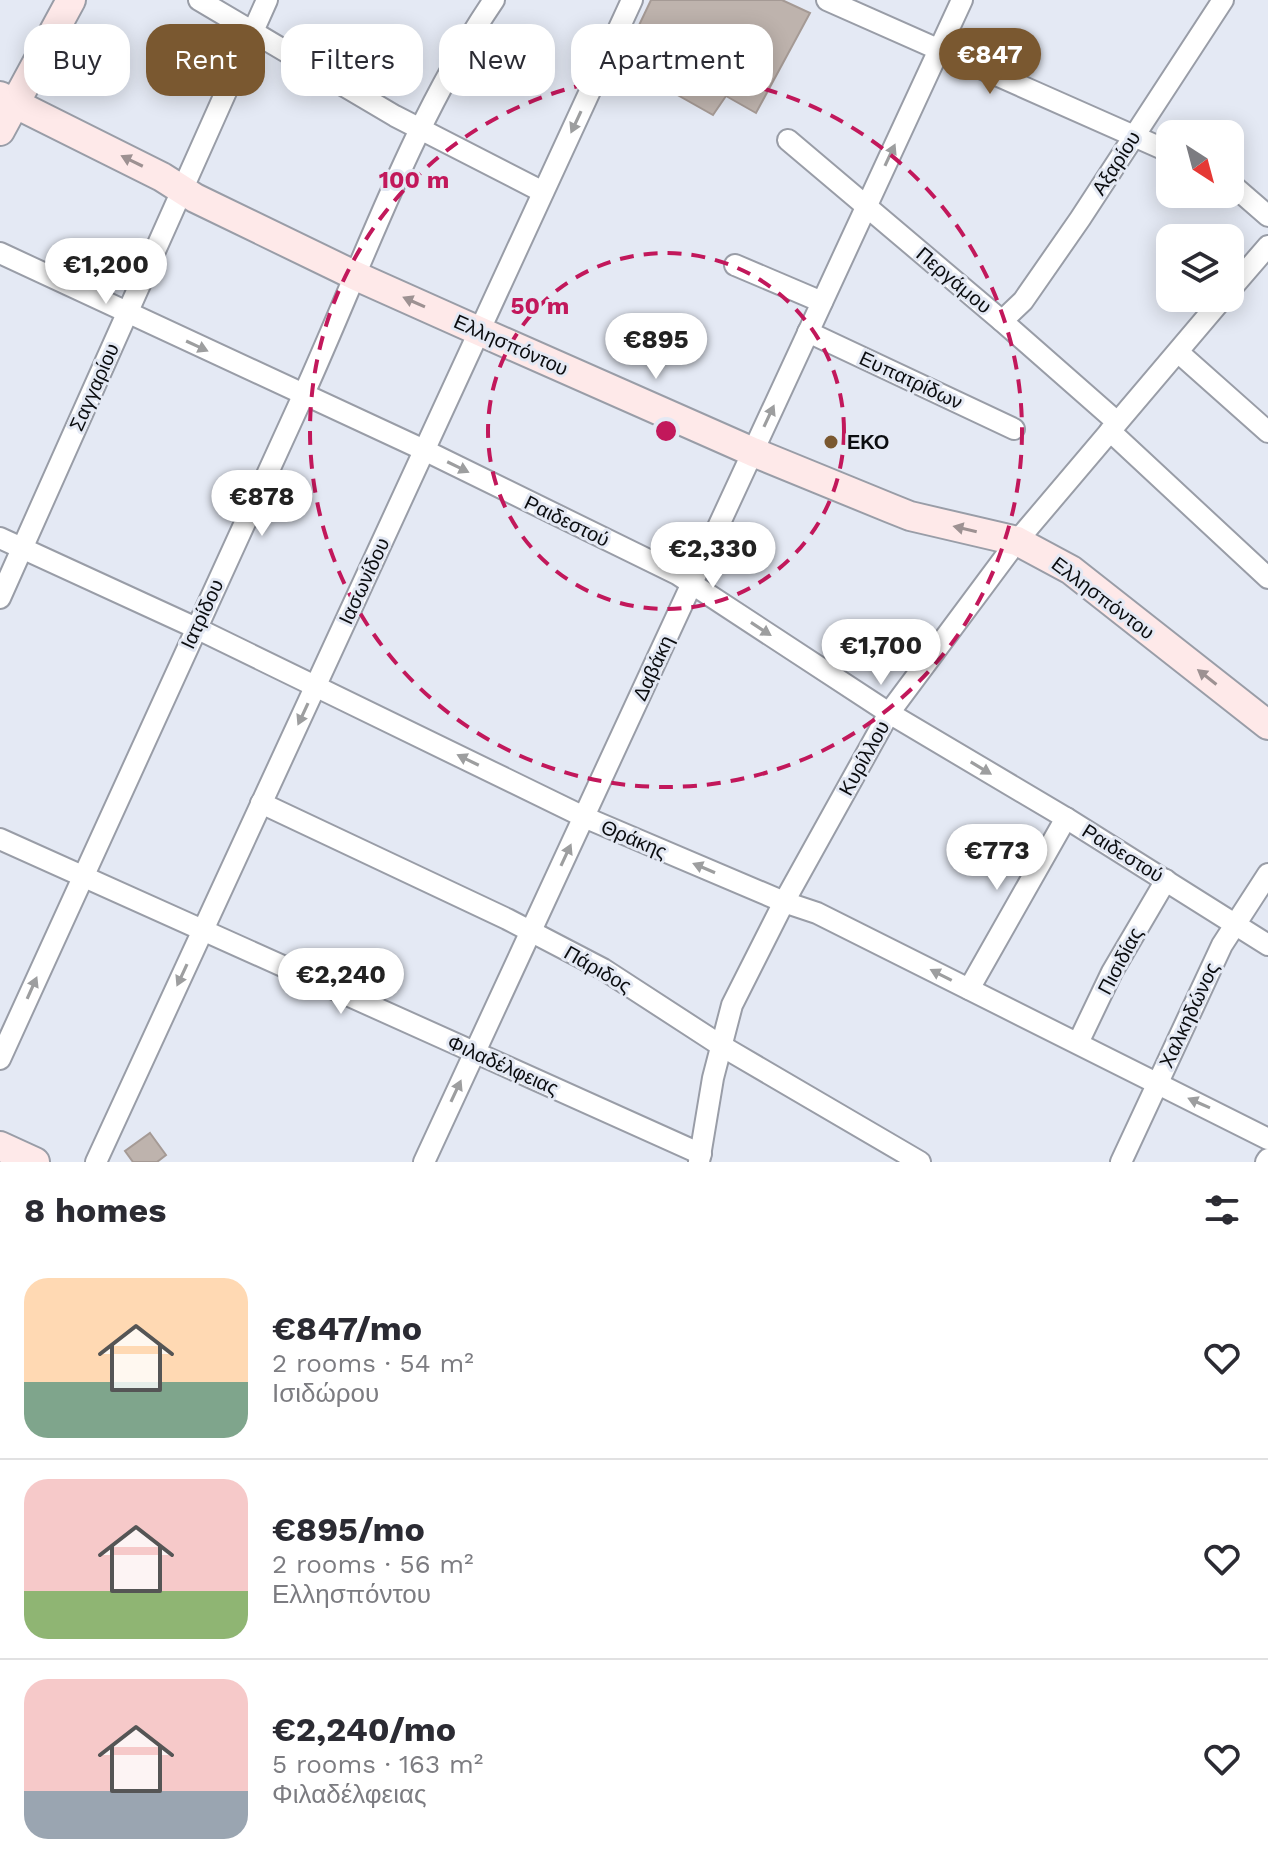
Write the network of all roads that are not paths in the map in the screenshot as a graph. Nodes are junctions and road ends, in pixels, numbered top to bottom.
1 (71, 0) edge
2 (199, 0) edge
3 (267, 0) edge
4 (494, 0) edge
5 (632, 0) edge
6 (827, 0) edge
7 (962, 0) edge
8 (1223, 0) edge
9 (241, 24) edge
10 (256, 24) edge
11 (265, 38) edge
12 (939, 49) junction
13 (224, 96) edge
14 (7, 100) edge
15 (421, 130) junction
16 (0, 131) edge
17 (1134, 136) junction
18 (788, 140) dead end
19 (1156, 146) edge
20 (182, 191) junction
21 (543, 192) junction
22 (1244, 195) edge
23 (867, 206) junction
24 (1268, 216) edge
25 (1268, 246) edge
26 (0, 253) edge
27 (735, 265) dead end
28 (1244, 274) edge
29 (356, 276) junction
30 (822, 302) junction
31 (1211, 312) edge
32 (127, 313) junction
33 (1002, 321) junction
34 (479, 331) junction
35 (808, 332) junction
36 (1178, 352) junction
37 (303, 395) junction
38 (1114, 426) junction
39 (1014, 429) dead end
40 (1268, 432) edge
41 (424, 450) junction
42 (753, 452) junction
43 (0, 538) edge
44 (1017, 541) junction
45 (22, 548) junction
46 (1268, 578) edge
47 (692, 584) junction
48 (0, 598) edge
49 (196, 628) junction
50 (316, 686) junction
51 (889, 713) junction
52 (1268, 725) edge
53 (261, 803) junction
54 (584, 817) junction
55 (1066, 818) junction
56 (0, 839) edge
57 (1268, 874) edge
58 (83, 876) junction
59 (1166, 880) junction
60 (784, 902) junction
61 (1235, 924) junction
62 (203, 930) junction
63 (531, 931) junction
64 (1268, 945) edge
65 (969, 989) junction
66 (1078, 1043) junction
67 (720, 1045) junction
68 (474, 1052) junction
69 (0, 1059) edge
70 (1156, 1084) junction
71 (1268, 1139) edge
72 (0, 1146) edge
73 (700, 1158) edge
74 (35, 1162) edge
75 (96, 1162) edge
76 (424, 1162) edge
77 (920, 1162) edge
78 (1121, 1162) edge

1 - 14 street
2 - 9 street
3 - 10 street, Σαγγαρίου
4 - 15 street, Ιατρίδου
5 -> 21 street, Ιασωνίδου
6 - 12 street
7 - 12 street, Δαβάκη
8 - 17 street, Αξαρίου
11 - 15 street
12 - 17 street
23 -> 12 street, Δαβάκη
13 - 20 street, Σαγγαρίου
14 - 16 street
20 -> 14 street, Ελλησπόντου
15 - 21 street
15 - 29 street, Ιατρίδου
17 - 19 street
17 - 33 street, Αξαρίου
18 - 23 street, Περγάμου
20 - 29 street, Ελλησπόντου
20 - 32 street, Σαγγαρίου
21 - 34 street, Ιασωνίδου
22 - 24 street
23 - 30 street, Δαβάκη
23 - 33 street, Περγάμου
25 - 28 street
26 - 32 street, Ραιδεστού
27 - 30 street
34 -> 29 street, Ελλησπόντου
29 - 37 street, Ιατρίδου
30 - 35 street, Δαβάκη
31 - 36 street, Κυρίλλου
32 -> 37 street, Ραιδεστού
32 - 45 street, Σαγγαρίου
33 - 38 street, Περγάμου
34 - 41 street, Ιασωνίδου
34 - 42 street, Ελλησπόντου
35 - 39 street, Ευπατρίδων
42 -> 35 street, Δαβάκη
36 - 38 street, Κυρίλλου
36 - 40 street
37 - 41 street, Ραιδεστού
37 - 49 street, Ιατρίδου
38 - 44 street, Κυρίλλου
38 - 46 street, Περγάμου
41 -> 47 street, Ραιδεστού
41 - 50 street, Ιασωνίδου
44 -> 42 street, Ελλησπόντου
42 - 47 street, Δαβάκη
43 - 45 street, Θράκης
44 - 51 street, Κυρίλλου
52 -> 44 street, Ελλησπόντου
45 - 48 street, Σαγγαρίου
45 - 49 street, Θράκης
47 -> 51 street, Ραιδεστού
47 - 54 street, Δαβάκη
49 - 50 street, Θράκης
49 - 58 street, Ιατρίδου
50 -> 53 street, Ιασωνίδου
54 -> 50 street, Θράκης
51 -> 55 street, Ραιδεστού
51 - 60 street, Κυρίλλου
53 - 62 street, Ιασωνίδου
53 - 63 street, Πάριδος
60 -> 54 street, Θράκης
63 -> 54 street, Δαβάκη
55 - 59 street, Ραιδεστού
55 - 65 street
56 - 58 street, Φιλαδέλφειας
57 - 61 street, Χαλκηδώνος
58 - 62 street, Φιλαδέλφειας
69 -> 58 street, Ιατρίδου
59 - 61 street, Ραιδεστού
59 - 66 street, Πισιδίας
65 -> 60 street, Θράκης
60 - 67 street, Κυρίλλου
61 - 64 street, Ραιδεστού
61 - 70 street, Χαλκηδώνος
62 - 68 street, Φιλαδέλφειας
62 -> 75 street, Ιασωνίδου
63 - 67 street, Πάριδος
63 - 68 street, Δαβάκη
65 - 66 street, Θράκης
66 - 70 street, Θράκης
67 - 73 street, Κυρίλλου
67 - 77 street, Πάριδος
68 - 73 street, Φιλαδέλφειας
76 -> 68 street, Δαβάκη
71 -> 70 street, Θράκης
70 - 78 street, Χαλκηδώνος
72 - 74 street

